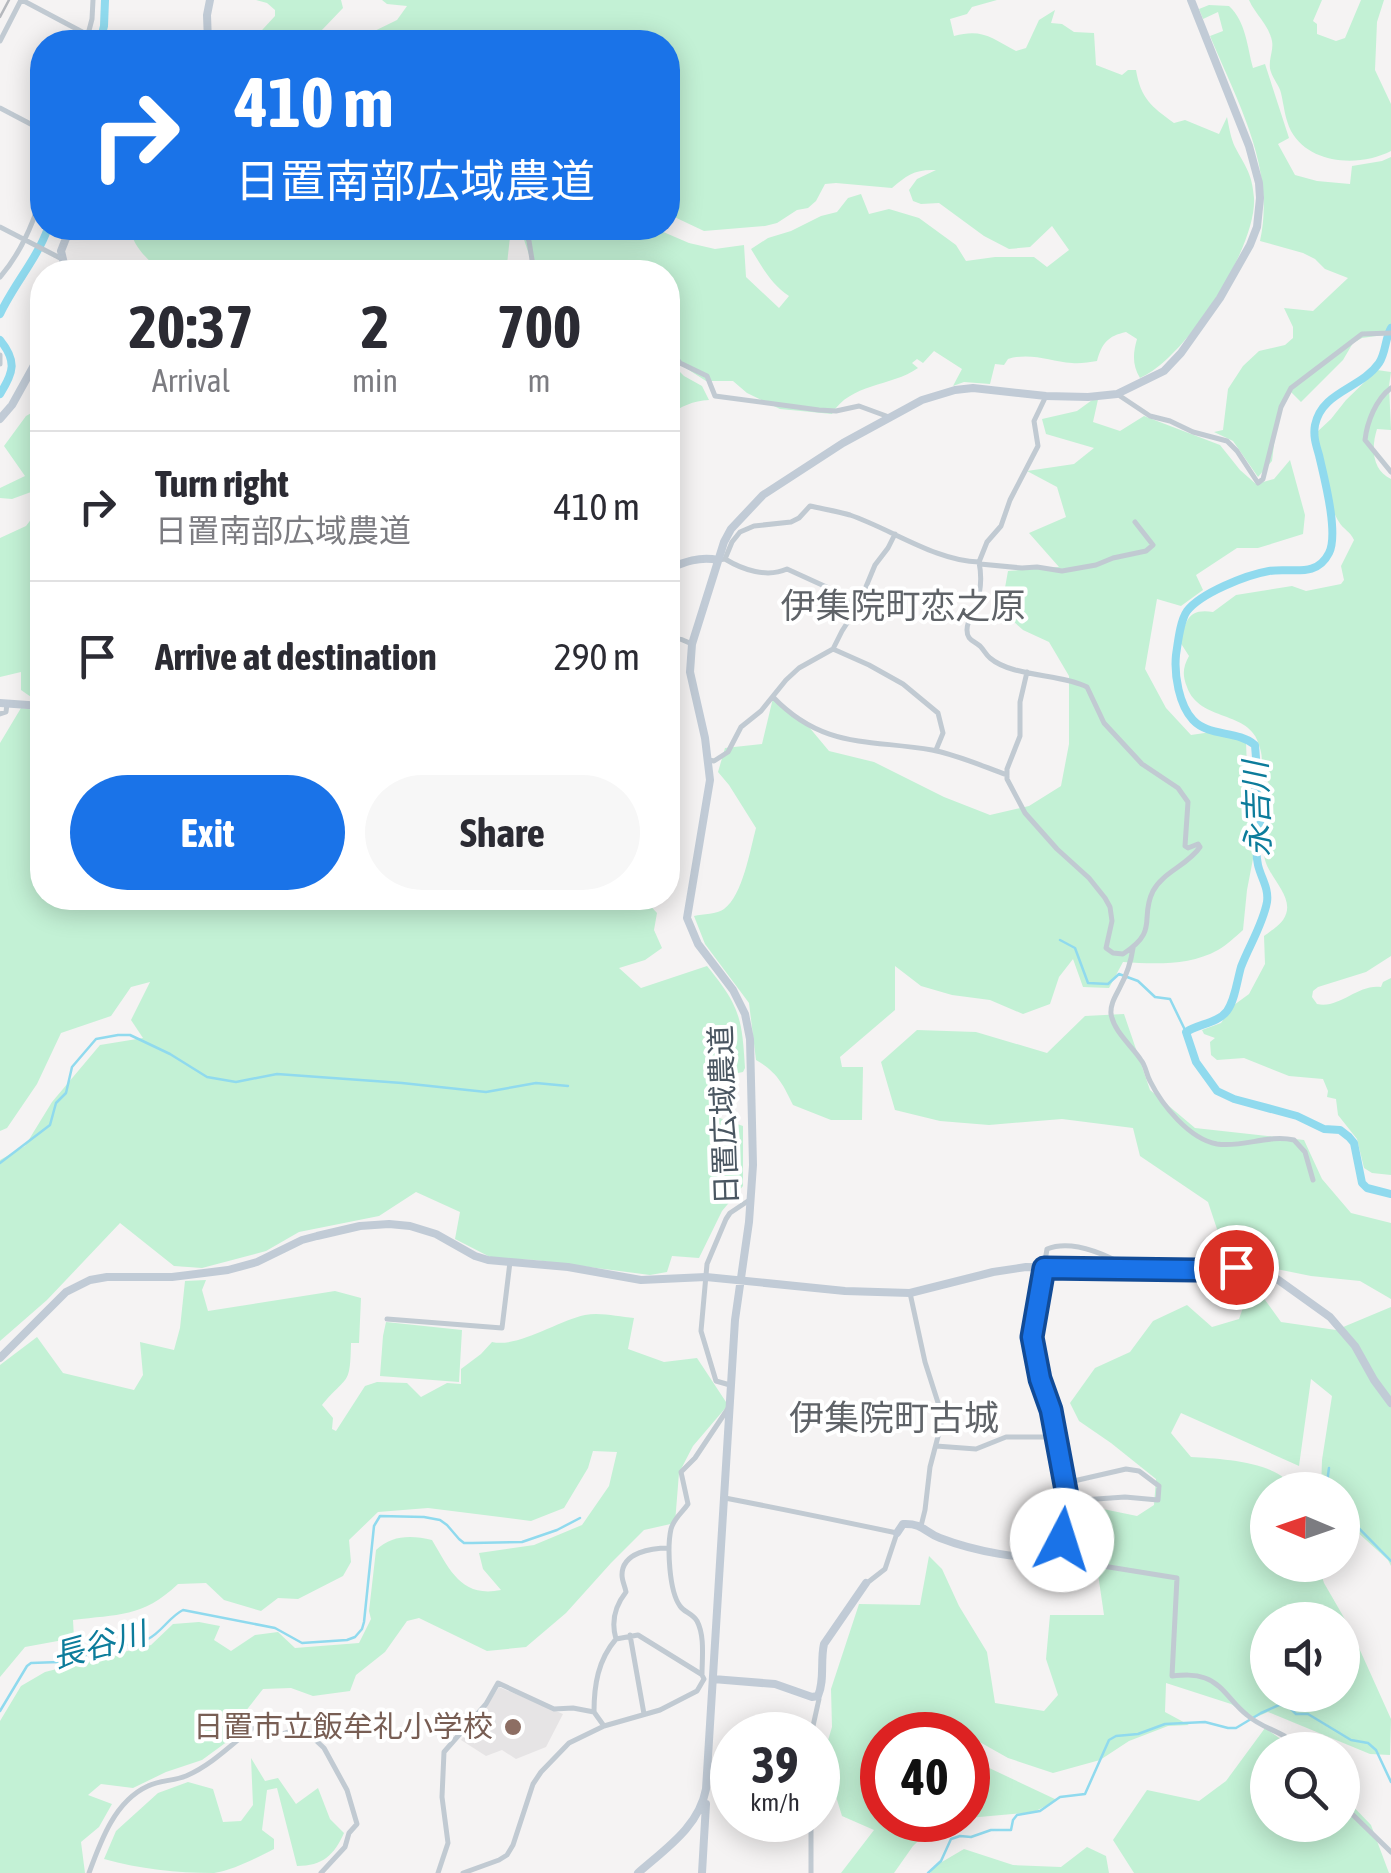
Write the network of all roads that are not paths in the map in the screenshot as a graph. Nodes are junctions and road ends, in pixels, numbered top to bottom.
1 (22, 0) edge
2 (92, 0) edge
3 (210, 0) edge
4 (1192, 0) edge
5 (72, 30) edge
6 (89, 30) edge
7 (209, 30) edge
8 (0, 41) edge
9 (0, 108) edge
10 (30, 124) edge
11 (0, 228) edge
12 (30, 233) edge
13 (65, 240) edge
14 (27, 242) junction
15 (62, 259) joint
16 (0, 276) edge
17 (1391, 332) edge
18 (0, 355) edge
19 (680, 363) edge
20 (0, 364) edge
21 (30, 372) edge
22 (1391, 388) edge
23 (1118, 394) junction
24 (1046, 396) junction
25 (889, 418) junction
26 (0, 419) edge
27 (1391, 472) edge
28 (1135, 522) dead end
29 (894, 534) junction
30 (722, 560) junction
31 (680, 563) edge
32 (980, 563) junction
33 (858, 606) junction
34 (680, 639) edge
35 (692, 644) junction
36 (833, 648) junction
37 (1026, 672) junction
38 (773, 697) junction
39 (3, 704) edge
40 (30, 705) edge
41 (0, 714) edge
42 (936, 751) junction
43 (709, 760) junction
44 (1007, 775) junction
45 (1132, 948) junction
46 (1313, 1180) dead end
47 (751, 1199) junction
48 (510, 1262) junction
49 (1044, 1268) junction
50 (1130, 1269) junction
51 (706, 1278) junction
52 (738, 1281) junction
53 (910, 1293) junction
54 (387, 1319) dead end
55 (0, 1358) edge
56 (730, 1386) junction
57 (1391, 1404) edge
58 (729, 1407) junction
59 (1056, 1436) junction
60 (936, 1446) junction
61 (1065, 1484) junction
62 (724, 1498) junction
63 (1068, 1501) junction
64 (921, 1526) junction
65 (897, 1533) junction
66 (669, 1548) junction
67 (1047, 1557) junction
68 (866, 1583) joint
69 (630, 1635) junction
70 (616, 1640) junction
71 (706, 1678) junction
72 (818, 1696) junction
73 (594, 1712) junction
74 (816, 1712) edge
75 (644, 1714) junction
76 (604, 1726) junction
77 (1278, 1732) edge
78 (703, 1814) junction
79 (1360, 1822) edge
80 (811, 1842) edge
81 (1391, 1852) edge
82 (639, 1872) edge
83 (90, 1873) edge
84 (321, 1873) edge
85 (438, 1873) edge
86 (463, 1873) edge
87 (702, 1873) edge
88 (811, 1873) edge

1 - 5 street
1 - 8 street
2 - 6 street
3 - 7 street
4 - 23 street, 日置広域農道
9 - 10 street
11 - 14 street
12 - 14 street
13 - 15 street
14 - 15 street
14 - 16 street
17 - 23 street
18 - 20 street
19 - 25 street
21 - 26 street
22 - 27 street
23 - 24 street, 日置広域農道
24 - 25 street, 日置広域農道
24 - 32 street
25 - 30 street, 日置広域農道
28 - 32 street
29 - 30 street
29 - 32 street
29 - 33 street
30 - 31 street
30 - 33 street
30 - 35 street, 日置広域農道
32 - 37 street
33 - 36 street
34 - 35 street
35 - 43 street, 日置広域農道
36 - 38 street
36 - 42 street
37 - 44 street
37 - 45 street
38 - 42 street
38 - 43 street
39 - 40 street
39 - 41 street
42 - 44 street
43 - 47 street, 日置広域農道
44 - 45 street
45 - 46 street
47 - 51 street
47 - 52 street, 日置広域農道
48 - 51 street
48 - 54 street
48 - 55 street
49 - 50 street
49 - 50 street
49 - 53 street
49 - 59 street
50 - 57 street
51 - 52 street
51 - 56 street
52 - 53 street
52 - 56 street, 日置広域農道
53 - 60 street
56 - 58 street, 日置広域農道
58 - 62 street, 日置広域農道
58 - 66 street
59 - 60 street
59 - 61 street
60 - 64 street
61 - 63 street
61 - 63 street
62 - 65 street
62 - 71 street, 日置広域農道
63 - 67 street
64 - 65 street
64 - 67 street
65 - 68 street
66 - 70 street
66 - 71 street
67 - 77 street
68 - 72 street
69 - 70 street
69 - 71 street
69 - 75 street
70 - 73 street
71 - 72 street
71 - 75 street
71 - 78 street, 日置広域農道
72 - 74 street
73 - 76 street
73 - 85 street
75 - 76 street
76 - 86 street
78 - 82 street
78 - 87 street, 日置広域農道
79 - 81 street
80 - 88 street
83 - 84 street

